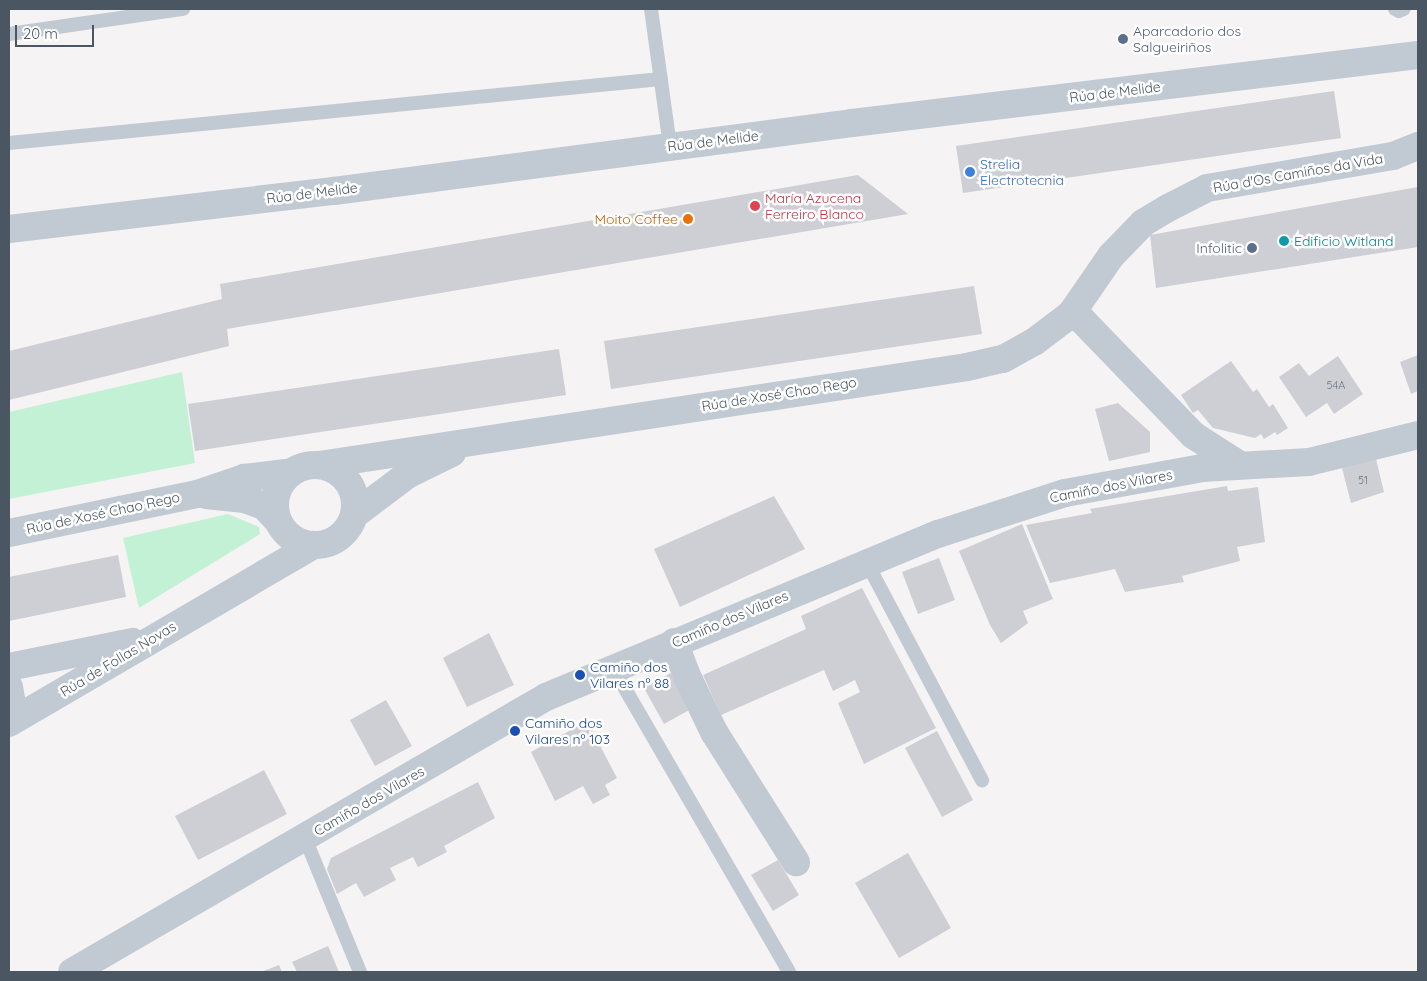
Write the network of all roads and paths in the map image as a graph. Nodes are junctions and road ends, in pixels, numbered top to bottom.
1 (183, 9) edge
2 (651, 9) edge
3 (1395, 9) edge
4 (1404, 9) edge
5 (9, 34) edge
6 (1418, 55) edge
7 (661, 79) junction
8 (9, 143) edge
9 (670, 146) junction
10 (1418, 146) edge
11 (9, 229) edge
12 (1071, 314) junction
13 (1193, 435) junction
14 (1418, 435) edge
15 (475, 442) junction
16 (319, 465) junction
17 (1240, 465) junction
18 (1202, 468) junction
19 (292, 472) junction
20 (197, 494) junction
21 (354, 515) junction
22 (280, 524) junction
23 (9, 533) edge
24 (314, 545) junction
25 (867, 562) junction
26 (227, 594) junction
27 (153, 638) junction
28 (674, 642) junction
29 (9, 667) edge
30 (613, 668) junction
31 (9, 687) edge
32 (9, 719) edge
33 (9, 723) edge
34 (982, 780) dead end
35 (305, 838) junction
36 (796, 862) dead end
37 (72, 972) edge
38 (360, 972) edge
39 (790, 972) edge

1 - 5 lane
2 - 7 lane
3 - 4 lane
6 - 9 street, Rúa de Melide
7 - 8 lane
7 - 9 lane
9 - 11 street, Rúa de Melide
10 - 12 street, Rúa d'Os Camiños da Vida
12 - 13 street
12 - 15 street, Rúa de Xosé Chao Rego
13 - 17 street
13 - 18 street
14 - 17 street, Camiño dos Vilares
15 - 16 street, Rúa de Xosé Chao Rego
15 - 21 street, Rúa de Xosé Chao Rego
16 - 19 street
16 - 21 street
17 - 18 street, Camiño dos Vilares
18 - 25 street, Camiño dos Vilares
19 - 20 street, Rúa de Xosé Chao Rego
19 - 22 street
20 - 22 street, Rúa de Xosé Chao Rego
20 - 23 street, Rúa de Xosé Chao Rego
21 - 24 street
22 - 24 street
22 - 26 street, Rúa de Follas Novas
24 - 26 street, Rúa de Follas Novas
25 - 28 street, Camiño dos Vilares
25 - 34 lane
26 - 27 street, Rúa de Follas Novas
27 - 29 street
27 - 33 street, Rúa de Follas Novas
28 - 30 street, Camiño dos Vilares
28 - 36 street
30 - 35 street, Camiño dos Vilares
30 - 39 lane
31 - 32 street
35 - 37 street, Camiño dos Vilares
35 - 38 lane

